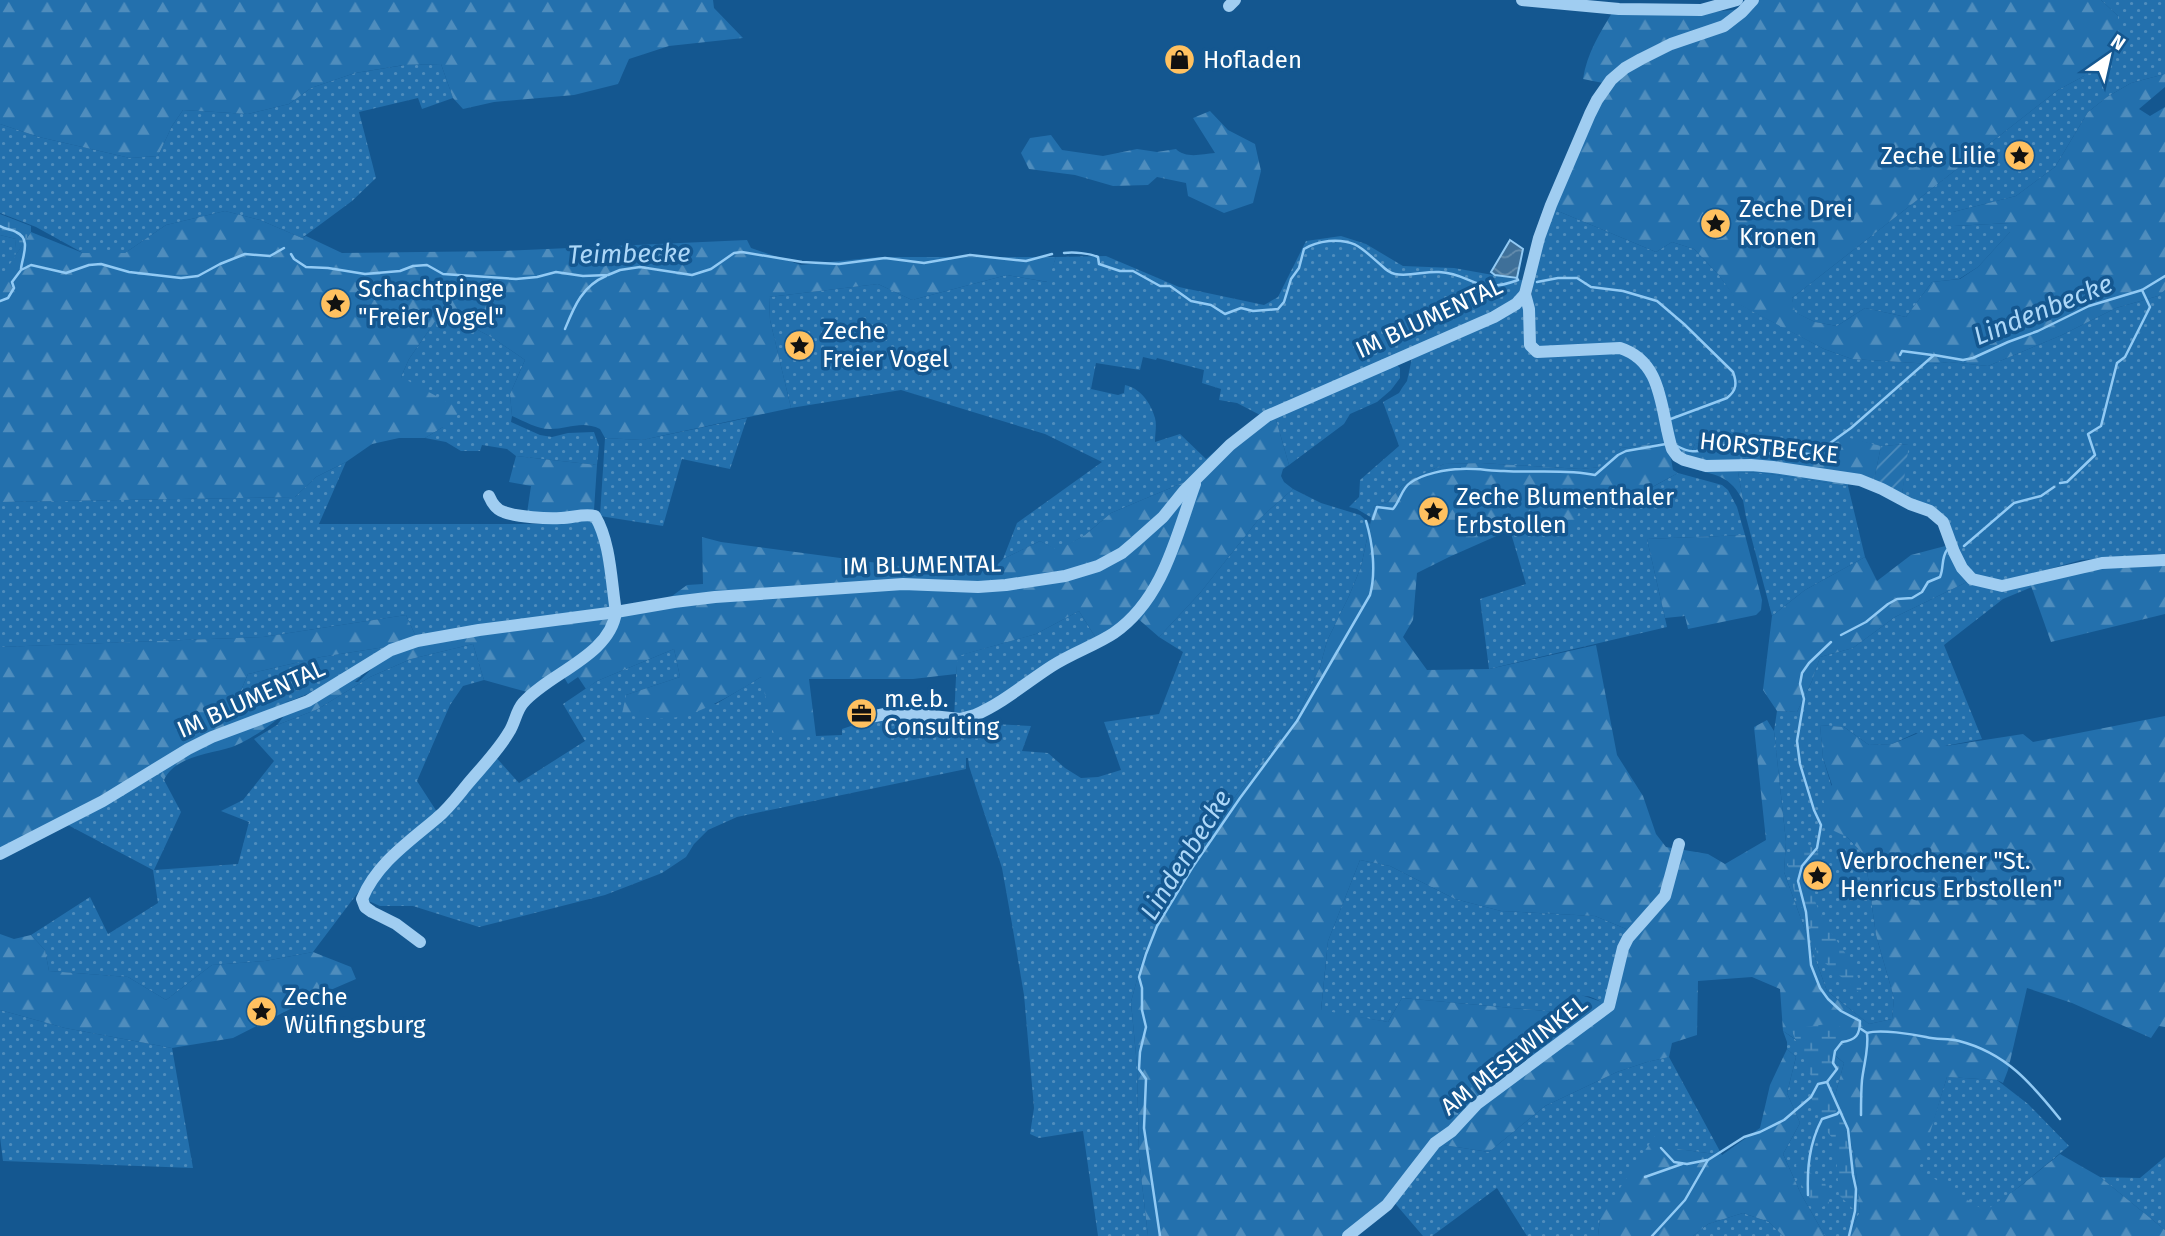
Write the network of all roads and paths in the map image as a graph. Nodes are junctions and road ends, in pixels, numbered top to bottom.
1 (1522, 0) edge
2 (1737, 0) edge
3 (1753, 0) edge
4 (1525, 294) junction
5 (1196, 481) junction
6 (489, 496) dead end
7 (2165, 560) edge
8 (616, 612) junction
9 (870, 717) dead end
10 (1679, 844) dead end
11 (0, 854) edge
12 (420, 942) dead end
13 (1348, 1236) edge

1 - 2 street
3 - 4 street, IM BLUMENTAL
4 - 5 street, IM BLUMENTAL
4 - 7 street, HORSTBECKE
5 - 8 street, IM BLUMENTAL
5 - 9 street, IM BLUMENTAL
6 - 8 street
8 - 11 street, IM BLUMENTAL
8 - 12 street
10 - 13 street, AM MESEWINKEL

